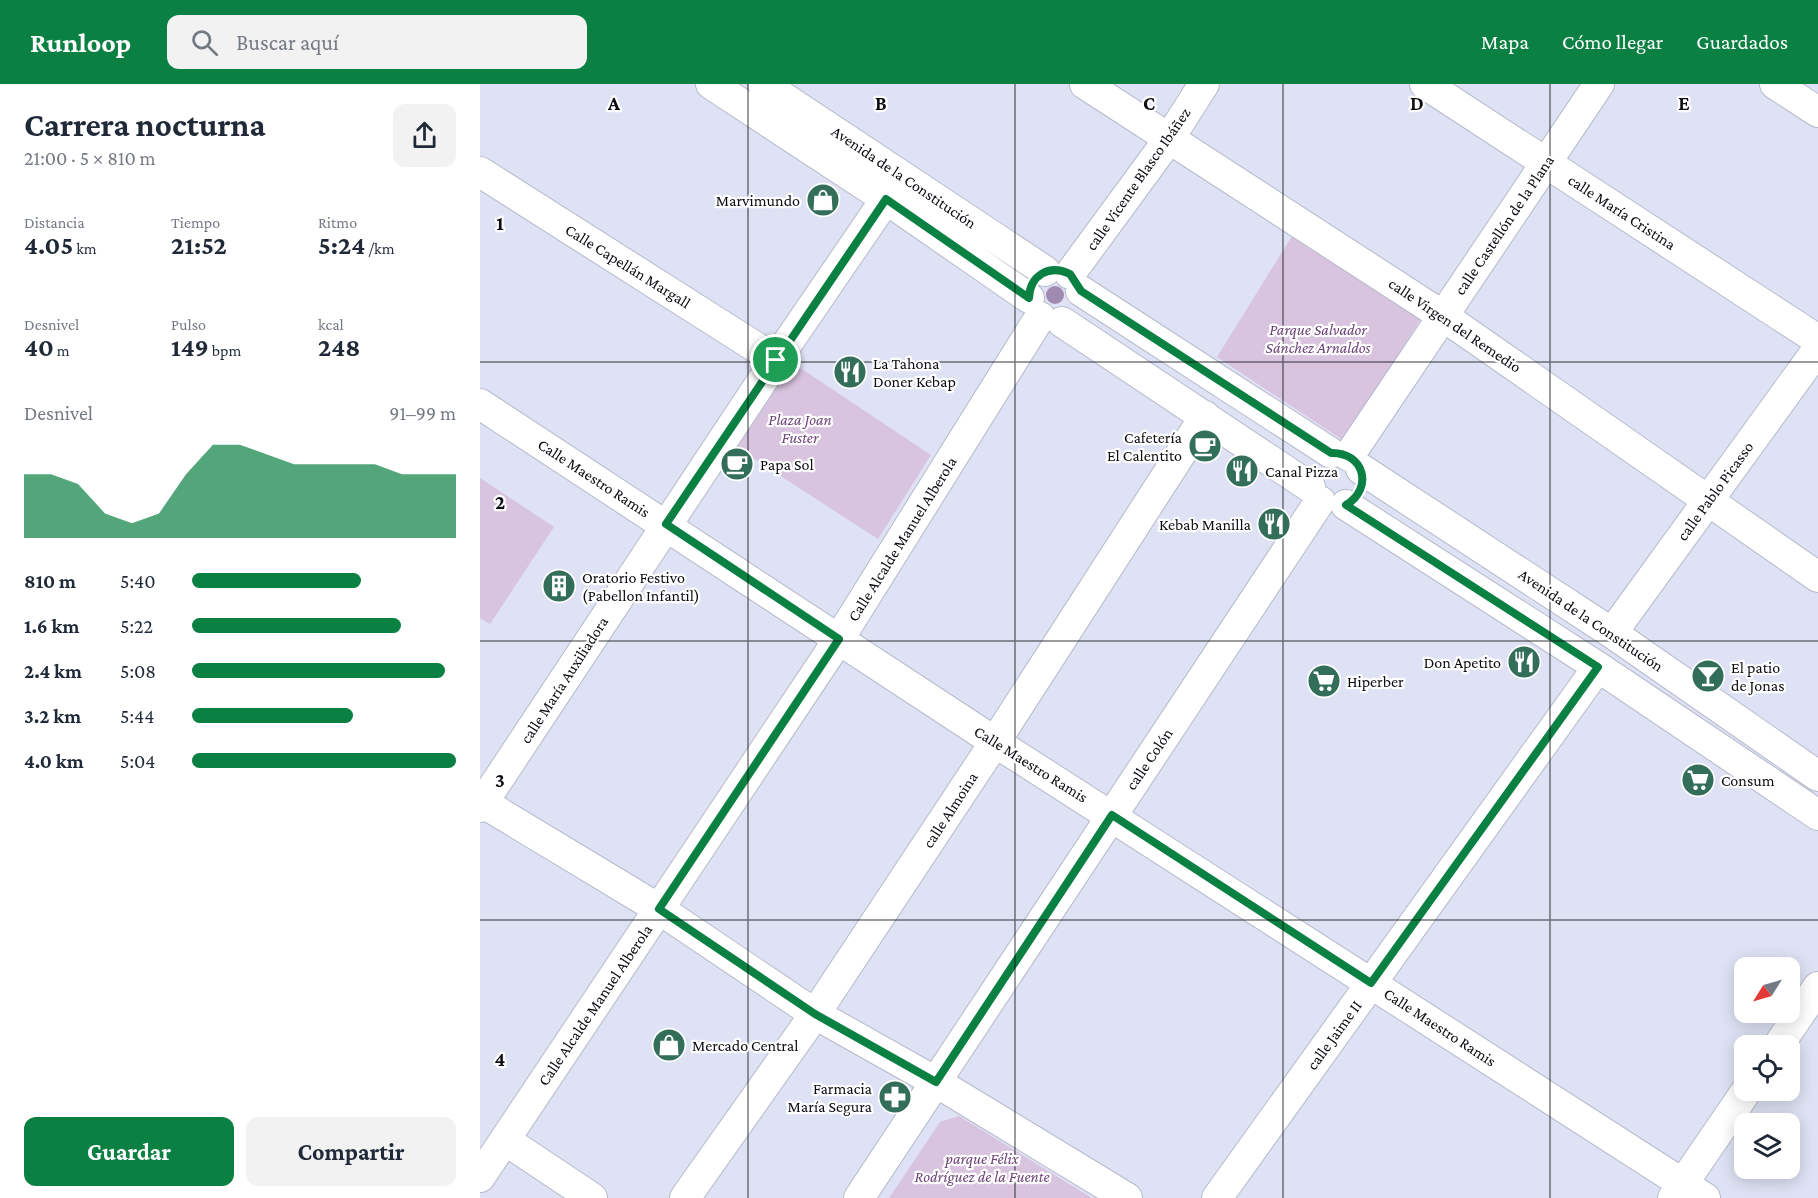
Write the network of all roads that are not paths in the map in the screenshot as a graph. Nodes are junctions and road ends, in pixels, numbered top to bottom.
1 (711, 84) edge
2 (1085, 84) edge
3 (1204, 84) edge
4 (1425, 84) edge
5 (1599, 84) edge
6 (1775, 84) edge
7 (782, 89) edge
8 (1818, 112) edge
9 (1169, 139) junction
10 (1547, 163) junction
11 (480, 172) edge
12 (886, 199) junction
13 (1065, 278) junction
14 (1043, 312) junction
15 (1443, 315) junction
16 (1818, 340) edge
17 (1818, 349) edge
18 (776, 360) junction
19 (480, 404) edge
20 (1205, 416) junction
21 (1347, 459) junction
22 (1326, 498) junction
23 (1708, 500) junction
24 (666, 524) junction
25 (1818, 577) edge
26 (1612, 633) junction
27 (839, 639) junction
28 (1598, 667) junction
29 (995, 742) junction
30 (1818, 776) edge
31 (481, 803) edge
32 (1112, 815) junction
33 (1818, 816) edge
34 (659, 909) junction
35 (1371, 983) junction
36 (1818, 987) edge
37 (815, 1014) junction
38 (1785, 1035) edge
39 (936, 1082) junction
40 (1741, 1101) edge
41 (505, 1140) junction
42 (480, 1177) edge
43 (1687, 1193) edge
44 (592, 1198) edge
45 (685, 1198) edge
46 (859, 1198) edge
47 (1126, 1198) edge
48 (1217, 1198) edge

1 - 12 street, Avenida de la Constitución
2 - 9 street, calle Virgen del Remedio
3 - 9 street, calle Vicente Blasco Ibáñez
4 - 10 street, calle María Cristina
5 - 10 street, calle Castellón de la Plana
6 - 8 street
7 - 13 street, Avenida de la Constitución
9 - 13 street, calle Vicente Blasco Ibáñez
9 - 15 street, calle Virgen del Remedio
10 - 15 street, calle Castellón de la Plana
10 - 16 street, calle María Cristina
11 - 18 street, Calle Capellán Margall
12 - 14 street, Avenida de la Constitución
12 - 18 street, calle María Auxiliadora
13 - 14 street
13 - 14 street
13 - 21 street, Avenida de la Constitución
14 - 20 street, Avenida de la Constitución
14 - 27 street, Calle Alcalde Manuel Alberola
15 - 21 street, calle Castellón de la Plana
15 - 23 street, calle Virgen del Remedio
17 - 23 street, calle Pablo Picasso
18 - 24 street, calle María Auxiliadora
19 - 24 street, Calle Maestro Ramis
20 - 22 street, Avenida de la Constitución
20 - 29 street, calle Almoina
21 - 22 street, calle Colón
21 - 22 street
21 - 26 street, Avenida de la Constitución
22 - 28 street, Avenida de la Constitución
22 - 32 street, calle Colón
23 - 25 street, calle Virgen del Remedio
23 - 26 street, calle Pablo Picasso
24 - 27 street, Calle Maestro Ramis
24 - 31 street, calle María Auxiliadora
26 - 30 street, Avenida de la Constitución
27 - 29 street, Calle Maestro Ramis
27 - 34 street, Calle Alcalde Manuel Alberola
28 - 33 street, Avenida de la Constitución
28 - 35 street, calle Jaime II
29 - 32 street, Calle Maestro Ramis
29 - 37 street, calle Almoina
31 - 34 street
32 - 35 street, Calle Maestro Ramis
32 - 39 street, calle Colón
34 - 37 street
34 - 41 street, Calle Alcalde Manuel Alberola
35 - 43 street, Calle Maestro Ramis
35 - 48 street, calle Jaime II
36 - 38 street
37 - 39 street
37 - 45 street, calle Almoina
39 - 46 street, calle Colón
39 - 47 street
40 - 43 street
41 - 42 street, Calle Alcalde Manuel Alberola
41 - 44 street

